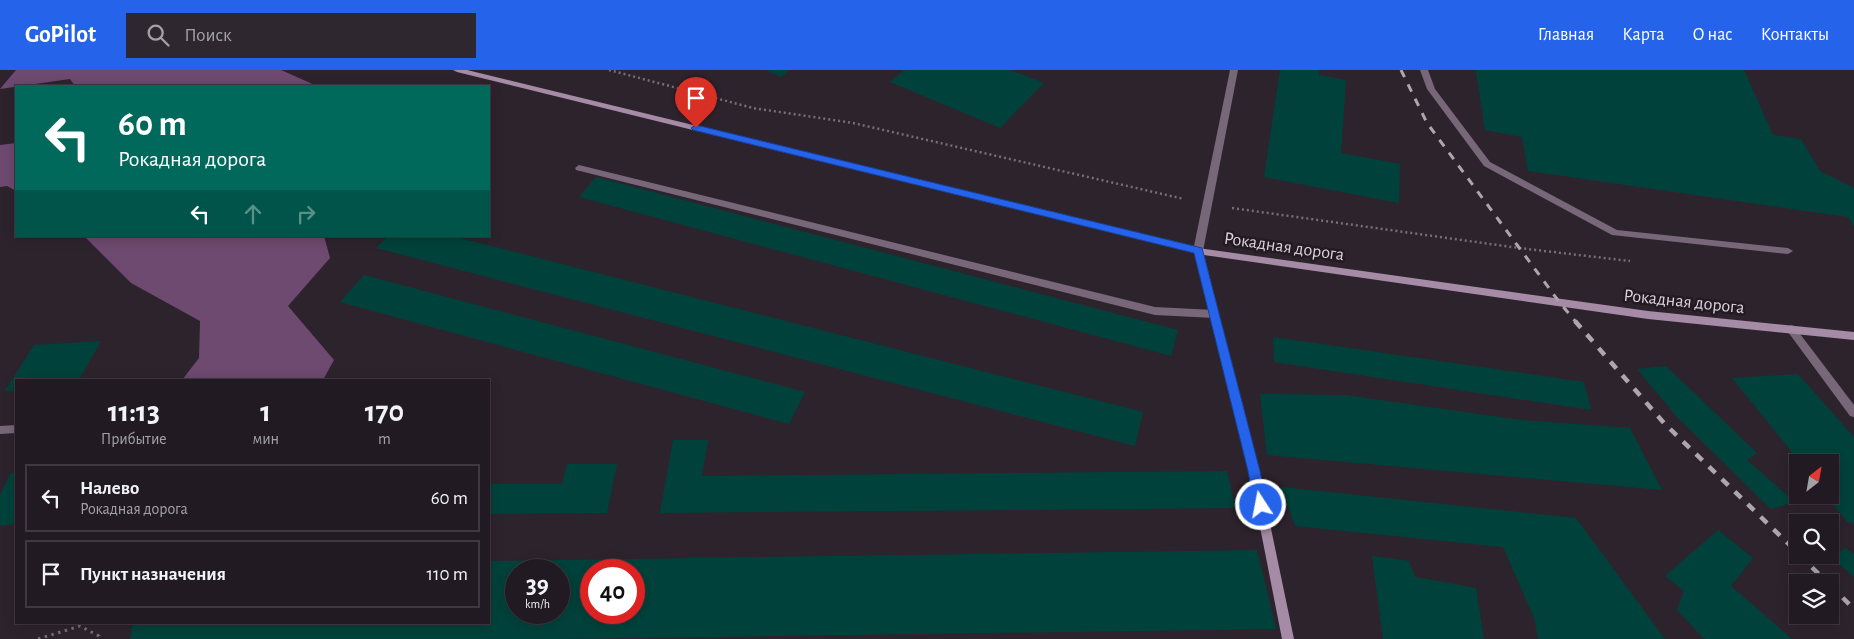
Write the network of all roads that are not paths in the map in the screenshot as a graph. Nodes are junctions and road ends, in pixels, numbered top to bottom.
1 (457, 70) edge
2 (1234, 70) edge
3 (1424, 70) edge
4 (579, 168) dead end
5 (1198, 251) junction
6 (1788, 251) dead end
7 (1214, 314) junction
8 (1791, 330) junction
9 (1854, 336) edge
10 (1854, 413) edge
11 (15, 429) edge
12 (0, 430) edge
13 (1288, 639) edge

1 - 5 main road, Рокадная дорога
2 - 5 street
3 - 6 street
4 - 7 street
5 - 7 main road
5 - 8 main road, Рокадная дорога
7 - 13 main road
8 - 9 main road, Рокадная дорога
8 - 10 street
11 - 12 street

